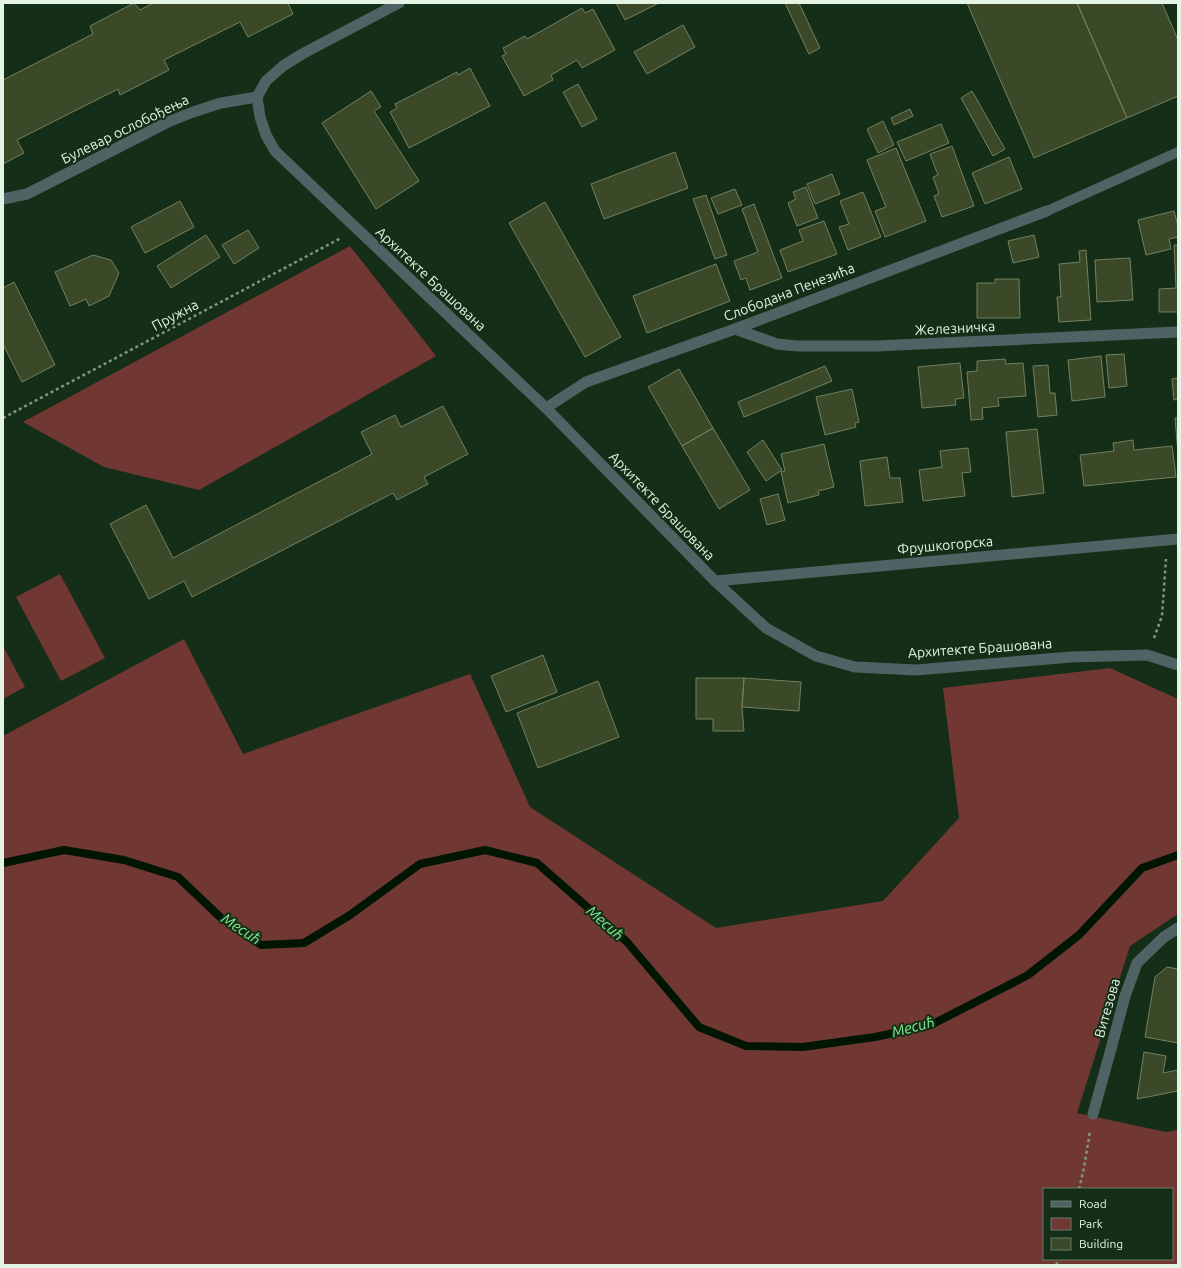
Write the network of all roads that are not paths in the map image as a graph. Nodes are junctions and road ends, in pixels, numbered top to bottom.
1 (399, 3) edge
2 (257, 97) junction
3 (1178, 152) edge
4 (3, 199) edge
5 (1047, 211) joint
6 (736, 329) junction
7 (1178, 332) edge
8 (546, 408) junction
9 (1178, 539) edge
10 (715, 581) junction
11 (1178, 665) edge
12 (1178, 928) edge
13 (1093, 1114) road end

1 - 2 street
2 - 4 street, Булевар ослобођења
2 - 8 street, Архитекте Брашована
3 - 5 lane
5 - 6 street, Слободана Пенезића
6 - 7 street, Железничка
6 - 8 street, Слободана Пенезића
8 - 10 street, Архитекте Брашована
9 - 10 street, Фрушкогорска
10 - 11 street, Архитекте Брашована
12 - 13 street, Витезова

